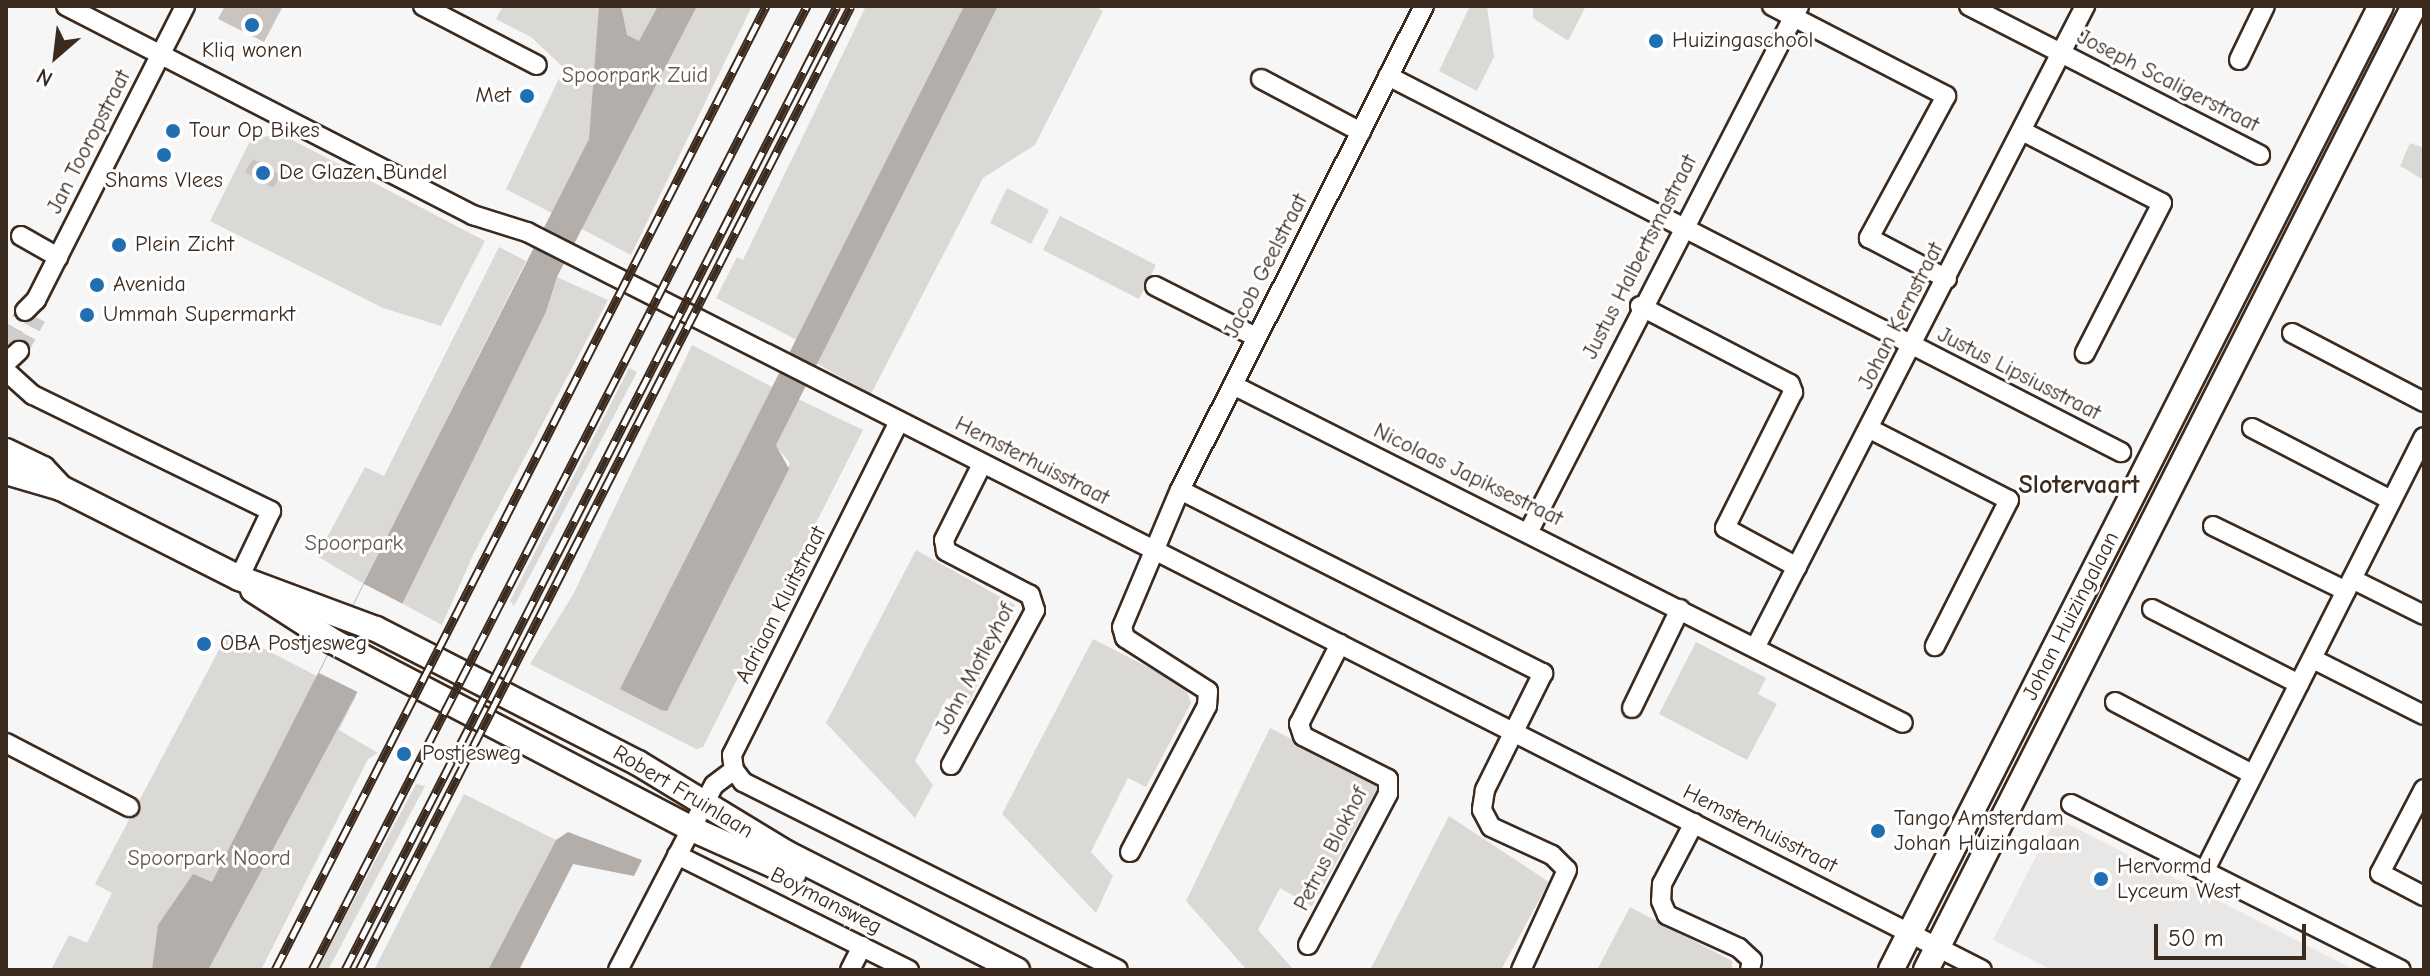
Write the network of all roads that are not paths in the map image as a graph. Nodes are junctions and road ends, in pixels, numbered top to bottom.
1 (66, 6) edge
2 (185, 6) edge
3 (423, 6) edge
4 (1424, 6) edge
5 (1772, 6) edge
6 (1969, 6) edge
7 (2085, 6) edge
8 (2265, 6) edge
9 (2381, 6) edge
10 (2414, 6) edge
11 (1796, 12) edge
12 (2061, 53) junction
13 (161, 55) junction
14 (2239, 60) dead end
15 (537, 65) dead end
16 (1388, 76) junction
17 (1261, 79) dead end
18 (2022, 131) junction
19 (1361, 132) junction
20 (2260, 155) dead end
21 (1682, 229) junction
22 (21, 236) dead end
23 (58, 257) junction
24 (1947, 279) junction
25 (1155, 286) dead end
26 (1640, 306) junction
27 (33, 310) tunnel mouth
28 (2292, 333) dead end
29 (1256, 337) junction
30 (1912, 347) junction
31 (2085, 353) dead end
32 (6, 371) edge
33 (1233, 385) junction
34 (2424, 402) edge
35 (899, 422) junction
36 (2252, 428) dead end
37 (1870, 429) junction
38 (2424, 437) edge
39 (6, 451) edge
40 (2121, 452) dead end
41 (982, 464) junction
42 (6, 472) edge
43 (61, 488) junction
44 (1180, 490) junction
45 (2391, 500) junction
46 (2213, 526) dead end
47 (1529, 531) junction
48 (1155, 550) junction
49 (1797, 567) junction
50 (239, 578) junction
51 (2349, 585) junction
52 (1680, 609) junction
53 (2152, 609) dead end
54 (2424, 615) edge
55 (1340, 644) junction
56 (1756, 646) junction
57 (1935, 646) dead end
58 (2313, 659) junction
59 (2299, 684) junction
60 (2115, 702) dead end
61 (1632, 708) dead end
62 (2424, 715) edge
63 (1903, 723) dead end
64 (1515, 733) junction
65 (6, 743) edge
66 (951, 765) dead end
67 (734, 770) junction
68 (2252, 774) junction
69 (2424, 789) edge
70 (704, 804) junction
71 (2071, 804) dead end
72 (129, 807) dead end
73 (1694, 823) junction
74 (692, 829) junction
75 (1130, 852) dead end
76 (677, 855) junction
77 (2204, 872) junction
78 (2424, 896) edge
79 (1910, 932) junction
80 (1308, 945) dead end
81 (862, 946) junction
82 (1937, 947) junction
83 (618, 970) edge
84 (850, 970) edge
85 (909, 970) edge
86 (981, 970) edge
87 (1017, 970) edge
88 (1118, 970) edge
89 (1521, 970) edge
90 (1750, 970) edge
91 (1891, 970) edge
92 (1926, 970) edge
93 (1982, 970) edge
94 (2401, 970) edge

1 - 13 street, Hemsterhuisstraat
2 - 13 street, Jan Tooropstraat
3 - 15 street
4 - 16 street, Jacob Geelstraat
5 - 11 street
6 - 12 street, Joseph Scaligerstraat
7 - 12 street, Johan Kernstraat
8 - 14 street
9 - 79 main road, Johan Huizingalaan
10 - 82 main road, Johan Huizingalaan
11 - 21 street, Justus Halbertsmastraat
11 - 24 street
12 - 18 street, Johan Kernstraat
12 - 20 street, Joseph Scaligerstraat
13 - 23 street, Jan Tooropstraat
13 - 35 street, Hemsterhuisstraat
16 - 19 street, Jacob Geelstraat
16 - 21 street, Justus Lipsiusstraat
17 - 19 street
18 - 24 street, Johan Kernstraat
18 - 31 street
19 - 29 street, Jacob Geelstraat
21 - 26 street, Justus Halbertsmastraat
21 - 30 street, Justus Lipsiusstraat
22 - 23 street
23 - 27 street, Jan Tooropstraat
24 - 30 street, Johan Kernstraat
25 - 29 street
26 - 47 street, Justus Halbertsmastraat
26 - 49 street
28 - 34 street
29 - 33 street, Jacob Geelstraat
30 - 37 street, Johan Kernstraat
30 - 40 street, Justus Lipsiusstraat
32 - 50 street
33 - 44 street, Jacob Geelstraat
33 - 47 street, Nicolaas Japiksestraat
35 - 41 street, Hemsterhuisstraat
35 - 67 street, Adriaan Kluitstraat
36 - 45 street
37 - 49 street, Johan Kernstraat
37 - 57 street
38 - 45 street
39 - 43 main road
41 - 48 street, Hemsterhuisstraat
41 - 66 street, John Motleyhof
42 - 43 main road
43 - 50 main road
44 - 48 street, Jacob Geelstraat
44 - 64 street
45 - 51 street
46 - 51 street
47 - 52 street, Nicolaas Japiksestraat
48 - 55 street, Hemsterhuisstraat
48 - 75 street, Jacob Geelstraat
49 - 56 street, Johan Kernstraat
50 - 70 main road, Robert Fruinlaan
50 - 74 main road, Robert Fruinlaan
51 - 54 street
51 - 58 street
52 - 56 street, Nicolaas Japiksestraat
52 - 61 street
53 - 59 street
55 - 64 street, Hemsterhuisstraat
55 - 80 street, Petrus Blokhof
56 - 63 street, Nicolaas Japiksestraat
58 - 59 street
58 - 62 street
59 - 68 street
60 - 68 street
64 - 73 street, Hemsterhuisstraat
64 - 89 street
65 - 72 street
67 - 70 street, Adriaan Kluitstraat
67 - 88 street, Robert Fruinlaan
68 - 77 street
69 - 78 street
70 - 74 street, Adriaan Kluitstraat
70 - 87 main road, Robert Fruinlaan
71 - 77 street
73 - 79 street, Hemsterhuisstraat
73 - 90 street
74 - 76 street, Adriaan Kluitstraat
74 - 86 main road, Robert Fruinlaan
76 - 81 street, Boymansweg
76 - 83 street, Adriaan Kluitstraat
77 - 94 street
79 - 82 street, Hemsterhuisstraat
79 - 91 main road, Johan Huizingalaan
81 - 84 street
81 - 85 street, Boymansweg
82 - 92 main road, Johan Huizingalaan
82 - 93 street, Hemsterhuisstraat

